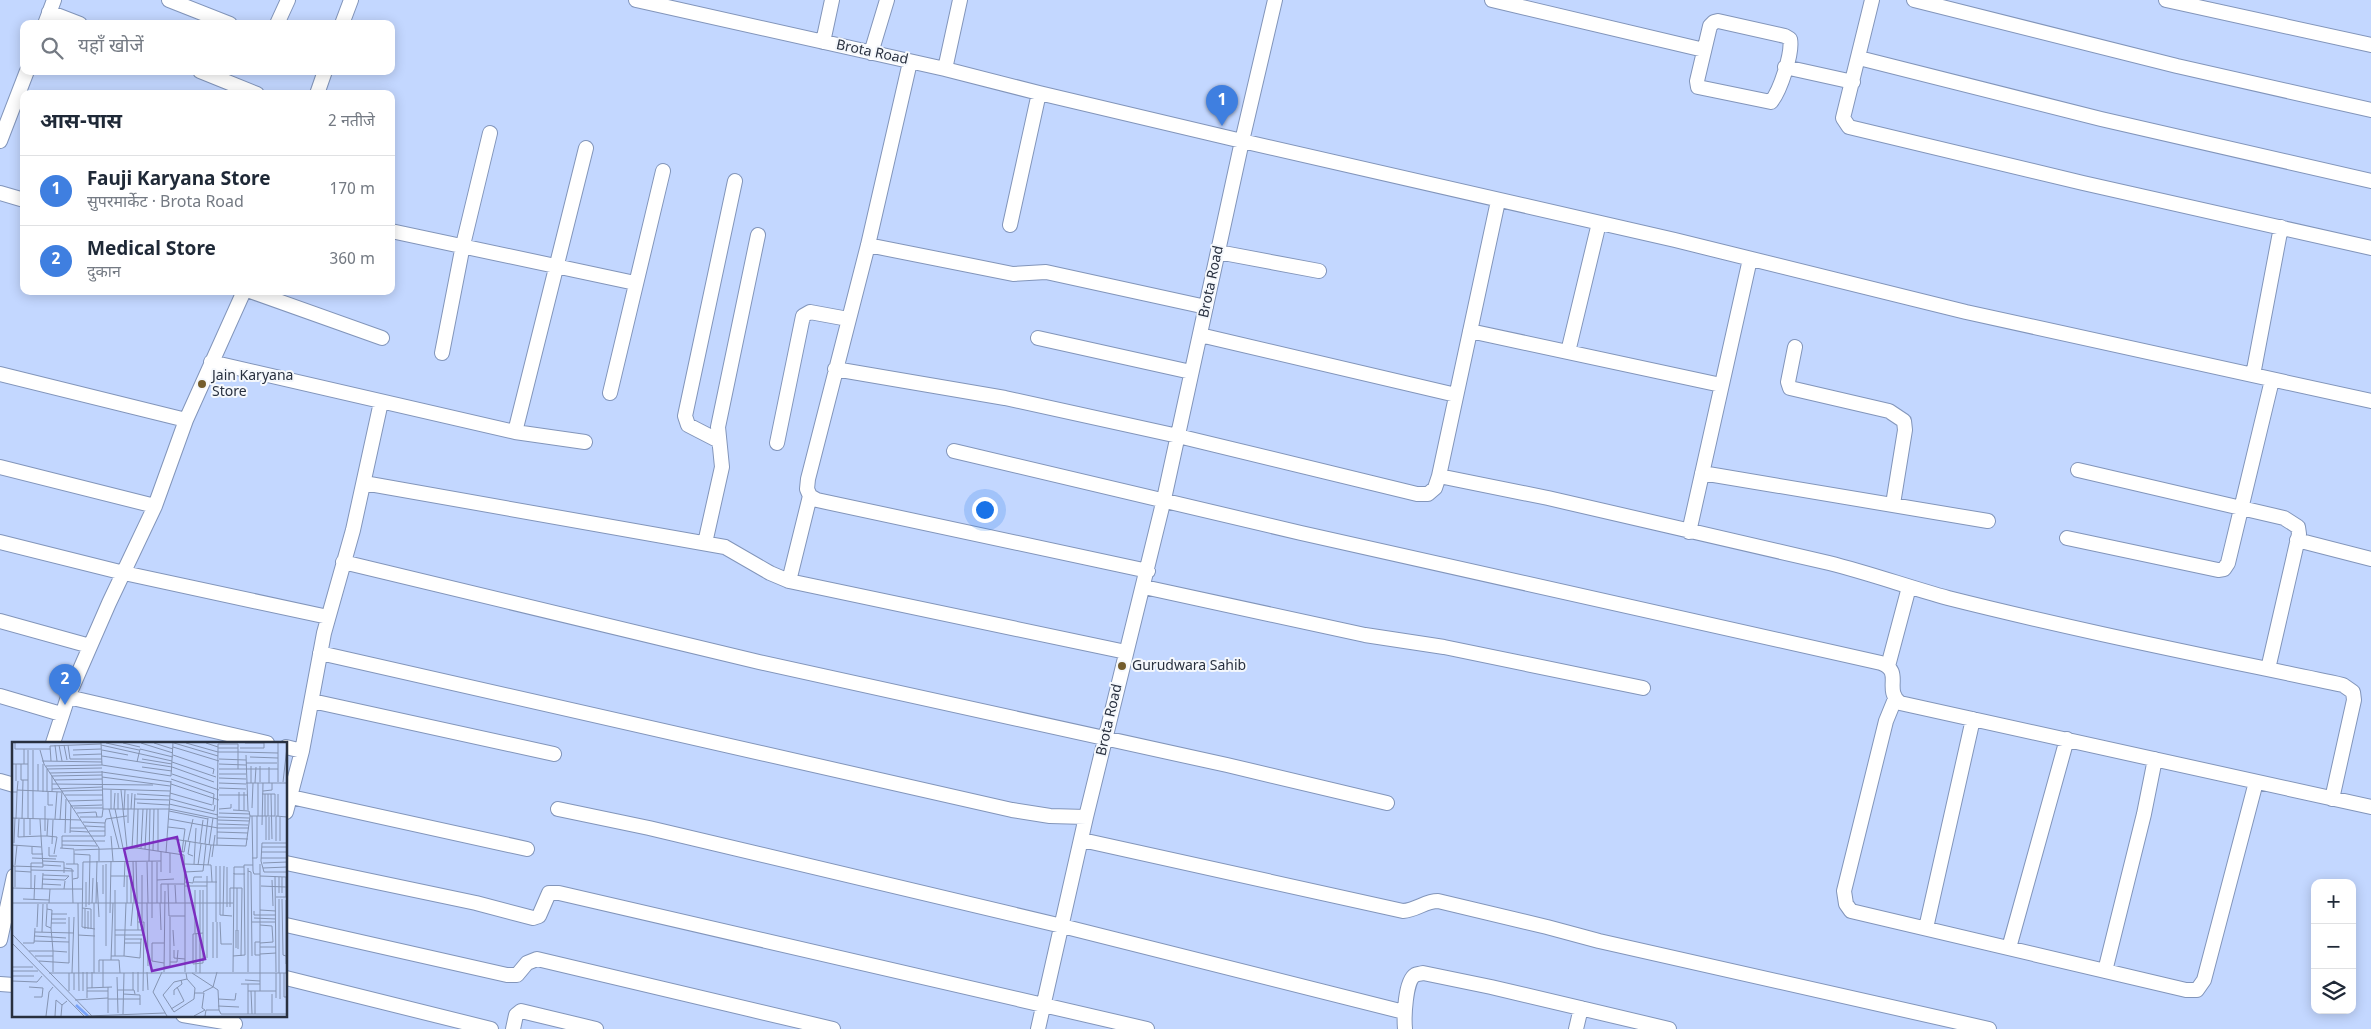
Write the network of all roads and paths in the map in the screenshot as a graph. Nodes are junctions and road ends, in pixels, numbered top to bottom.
1 (169, 0) edge
2 (288, 0) edge
3 (350, 0) edge
4 (636, 0) edge
5 (832, 0) edge
6 (887, 0) edge
7 (960, 0) edge
8 (1274, 0) edge
9 (1492, 0) edge
10 (1872, 0) edge
11 (1914, 0) edge
12 (2166, 0) edge
13 (673, 5) edge
14 (49, 12) edge
15 (70, 20) edge
16 (220, 20) edge
17 (279, 20) edge
18 (343, 20) edge
19 (823, 42) junction
20 (2371, 45) edge
21 (1704, 50) junction
22 (871, 53) junction
23 (1859, 58) junction
24 (910, 62) junction
25 (1785, 67) junction
26 (945, 68) junction
27 (25, 75) edge
28 (210, 75) edge
29 (324, 75) edge
30 (1853, 82) junction
31 (247, 90) edge
32 (318, 90) edge
33 (1039, 93) junction
34 (2371, 110) edge
35 (490, 133) dead end
36 (0, 141) edge
37 (1242, 141) junction
38 (586, 148) dead end
39 (663, 171) dead end
40 (735, 181) dead end
41 (2371, 181) edge
42 (0, 193) edge
43 (20, 199) edge
44 (1498, 201) junction
45 (1599, 224) junction
46 (1010, 225) dead end
47 (2281, 227) junction
48 (395, 232) edge
49 (758, 235) dead end
50 (464, 245) junction
51 (868, 245) junction
52 (2371, 248) edge
53 (1218, 252) junction
54 (1750, 259) junction
55 (557, 265) junction
56 (1319, 272) dead end
57 (635, 284) junction
58 (242, 295) edge
59 (261, 295) edge
60 (1206, 307) junction
61 (848, 319) junction
62 (1470, 331) junction
63 (1200, 335) junction
64 (382, 338) dead end
65 (1038, 338) dead end
66 (1795, 347) dead end
67 (1568, 352) junction
68 (442, 353) dead end
69 (211, 362) junction
70 (835, 369) junction
71 (1191, 372) junction
72 (0, 374) edge
73 (2253, 375) junction
74 (2272, 380) junction
75 (1721, 385) junction
76 (610, 393) dead end
77 (1456, 396) junction
78 (2371, 401) edge
79 (382, 402) junction
80 (186, 420) junction
81 (515, 432) junction
82 (1178, 436) junction
83 (720, 441) junction
84 (585, 442) dead end
85 (777, 443) dead end
86 (954, 450) dead end
87 (0, 467) edge
88 (2078, 470) dead end
89 (1702, 473) junction
90 (1439, 476) junction
91 (364, 482) junction
92 (810, 496) junction
93 (1164, 500) junction
94 (1893, 504) junction
95 (155, 506) junction
96 (2241, 508) junction
97 (1988, 520) dead end
98 (1690, 532) junction
99 (2066, 538) dead end
100 (2297, 540) junction
101 (0, 542) edge
102 (706, 543) junction
103 (2371, 559) edge
104 (343, 562) junction
105 (1148, 570) junction
106 (124, 573) junction
107 (789, 581) junction
108 (1144, 587) junction
109 (1909, 587) junction
110 (328, 617) junction
111 (0, 621) edge
112 (90, 646) junction
113 (1126, 652) junction
114 (320, 653) junction
115 (1888, 666) junction
116 (2268, 669) junction
117 (1642, 688) dead end
118 (0, 696) edge
119 (68, 697) junction
120 (1895, 699) junction
121 (312, 701) junction
122 (62, 714) junction
123 (1973, 719) junction
124 (1106, 738) junction
125 (2068, 739) junction
126 (52, 742) edge
127 (264, 742) edge
128 (288, 747) edge
129 (302, 750) junction
130 (554, 754) dead end
131 (2155, 759) junction
132 (2256, 782) junction
133 (291, 797) junction
134 (2332, 799) junction
135 (1387, 803) dead end
136 (288, 806) edge
137 (2371, 807) edge
138 (558, 810) dead end
139 (1086, 817) junction
140 (1082, 840) junction
141 (527, 849) dead end
142 (288, 863) edge
143 (12, 891) edge
144 (288, 926) edge
145 (1062, 926) junction
146 (1926, 928) junction
147 (5, 939) edge
148 (2009, 948) junction
149 (2105, 971) junction
150 (288, 978) edge
151 (1043, 1004) junction
152 (1581, 1008) junction
153 (1404, 1012) junction
154 (190, 1016) edge
155 (235, 1023) edge
156 (491, 1029) edge
157 (514, 1029) edge
158 (596, 1029) edge
159 (833, 1029) edge
160 (1038, 1029) edge
161 (1147, 1029) edge
162 (1405, 1029) edge
163 (1576, 1029) edge
164 (1669, 1029) edge
165 (1989, 1029) edge

1 - 16 street
2 - 17 street
3 - 18 street
4 - 13 street, Brota Road
5 - 19 street
6 - 22 street
7 - 26 street
8 - 37 street
9 - 21 street
10 - 23 street
11 - 34 street
12 - 20 street
13 - 19 street, Brota Road
14 - 15 street
19 - 22 street, Brota Road
21 - 25 street
21 - 25 street
22 - 24 street, Brota Road
23 - 30 street
23 - 41 street
24 - 26 street, Brota Road
24 - 51 street
25 - 30 street
26 - 33 street, Brota Road
27 - 36 street
28 - 31 street
29 - 32 street
30 - 47 street
33 - 37 street, Brota Road
33 - 46 street
35 - 50 street
37 - 44 street
37 - 53 street, Brota Road
38 - 55 street
39 - 57 street
40 - 83 street
42 - 43 street
44 - 45 street
44 - 62 street
45 - 54 street
45 - 67 street
47 - 52 street
47 - 73 street
48 - 50 street
49 - 83 street
50 - 55 street
50 - 68 street
51 - 60 street
51 - 61 street
53 - 56 street
53 - 60 street, Brota Road
54 - 73 street
54 - 75 street
55 - 57 street
55 - 81 street
57 - 76 street
58 - 69 street
59 - 64 street
60 - 63 street, Brota Road
61 - 70 street
61 - 85 street
62 - 67 street
62 - 77 street
63 - 71 street, Brota Road
63 - 77 street
65 - 71 street
66 - 94 street
67 - 75 street
69 - 79 street
69 - 80 street
70 - 82 street
70 - 92 street
71 - 82 street, Brota Road
72 - 80 street
73 - 74 street
74 - 78 street
74 - 96 street
75 - 89 street
77 - 90 street
79 - 81 street
79 - 91 street
80 - 95 street
81 - 84 street
82 - 90 street
82 - 93 street, Brota Road
83 - 102 street
86 - 93 street
87 - 95 street
88 - 96 street
89 - 94 street
89 - 98 street
90 - 98 street
91 - 102 street
91 - 104 street
92 - 105 street
92 - 107 street
93 - 105 street, Brota Road
93 - 115 street
94 - 97 street
95 - 106 street
96 - 99 street
96 - 100 street
98 - 109 street
100 - 103 street
100 - 116 street
101 - 106 street
102 - 107 street
104 - 110 street
104 - 124 street
105 - 108 street, Brota Road
106 - 110 street
106 - 112 street
107 - 113 street
108 - 113 street, Brota Road
108 - 117 street
109 - 115 street
109 - 116 street
110 - 114 street
111 - 112 street
112 - 119 street
113 - 124 street, Brota Road
114 - 121 street
114 - 139 street
115 - 120 street
116 - 134 street
118 - 122 street
119 - 122 street
119 - 127 street
120 - 123 street
120 - 146 street
121 - 129 street
121 - 130 street
122 - 126 street
123 - 125 street
123 - 146 street
124 - 135 street
124 - 139 street, Brota Road
125 - 131 street
125 - 148 street
128 - 129 street
129 - 133 street
131 - 132 street
131 - 149 street
132 - 134 street
132 - 149 street
133 - 136 street
133 - 141 street
134 - 137 street
138 - 145 street
139 - 140 street, Brota Road
140 - 145 street, Brota Road
140 - 165 street
142 - 151 street
143 - 147 street
144 - 159 street
145 - 151 street, Brota Road
145 - 153 street
146 - 148 street
148 - 149 street
150 - 156 street
151 - 160 street, Brota Road
151 - 161 street
152 - 153 street
152 - 163 street
152 - 164 street
153 - 162 street
154 - 155 street
157 - 158 street

